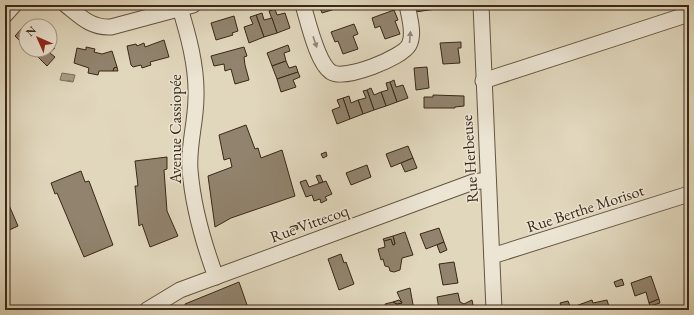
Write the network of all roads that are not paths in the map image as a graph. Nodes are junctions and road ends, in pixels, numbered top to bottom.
1 (14, 5) edge
2 (66, 5) edge
3 (303, 5) edge
4 (407, 5) edge
5 (481, 5) edge
6 (184, 6) edge
7 (5, 14) edge
8 (689, 14) edge
9 (483, 80) junction
10 (488, 180) junction
11 (689, 194) edge
12 (492, 256) junction
13 (216, 276) junction
14 (147, 310) edge
15 (494, 310) edge

1 - 7 street
2 - 6 street
3 -> 4 street
5 - 9 street, Rue Herbeuse
6 - 13 street, Avenue Cassiopée
8 - 9 street
9 - 10 street, Rue Herbeuse
10 - 12 street, Rue Herbeuse
10 - 13 street, Rue Vittecoq
11 - 12 street, Rue Berthe Morisot
12 - 15 street, Rue Herbeuse
13 - 14 street, Rue Vittecoq

